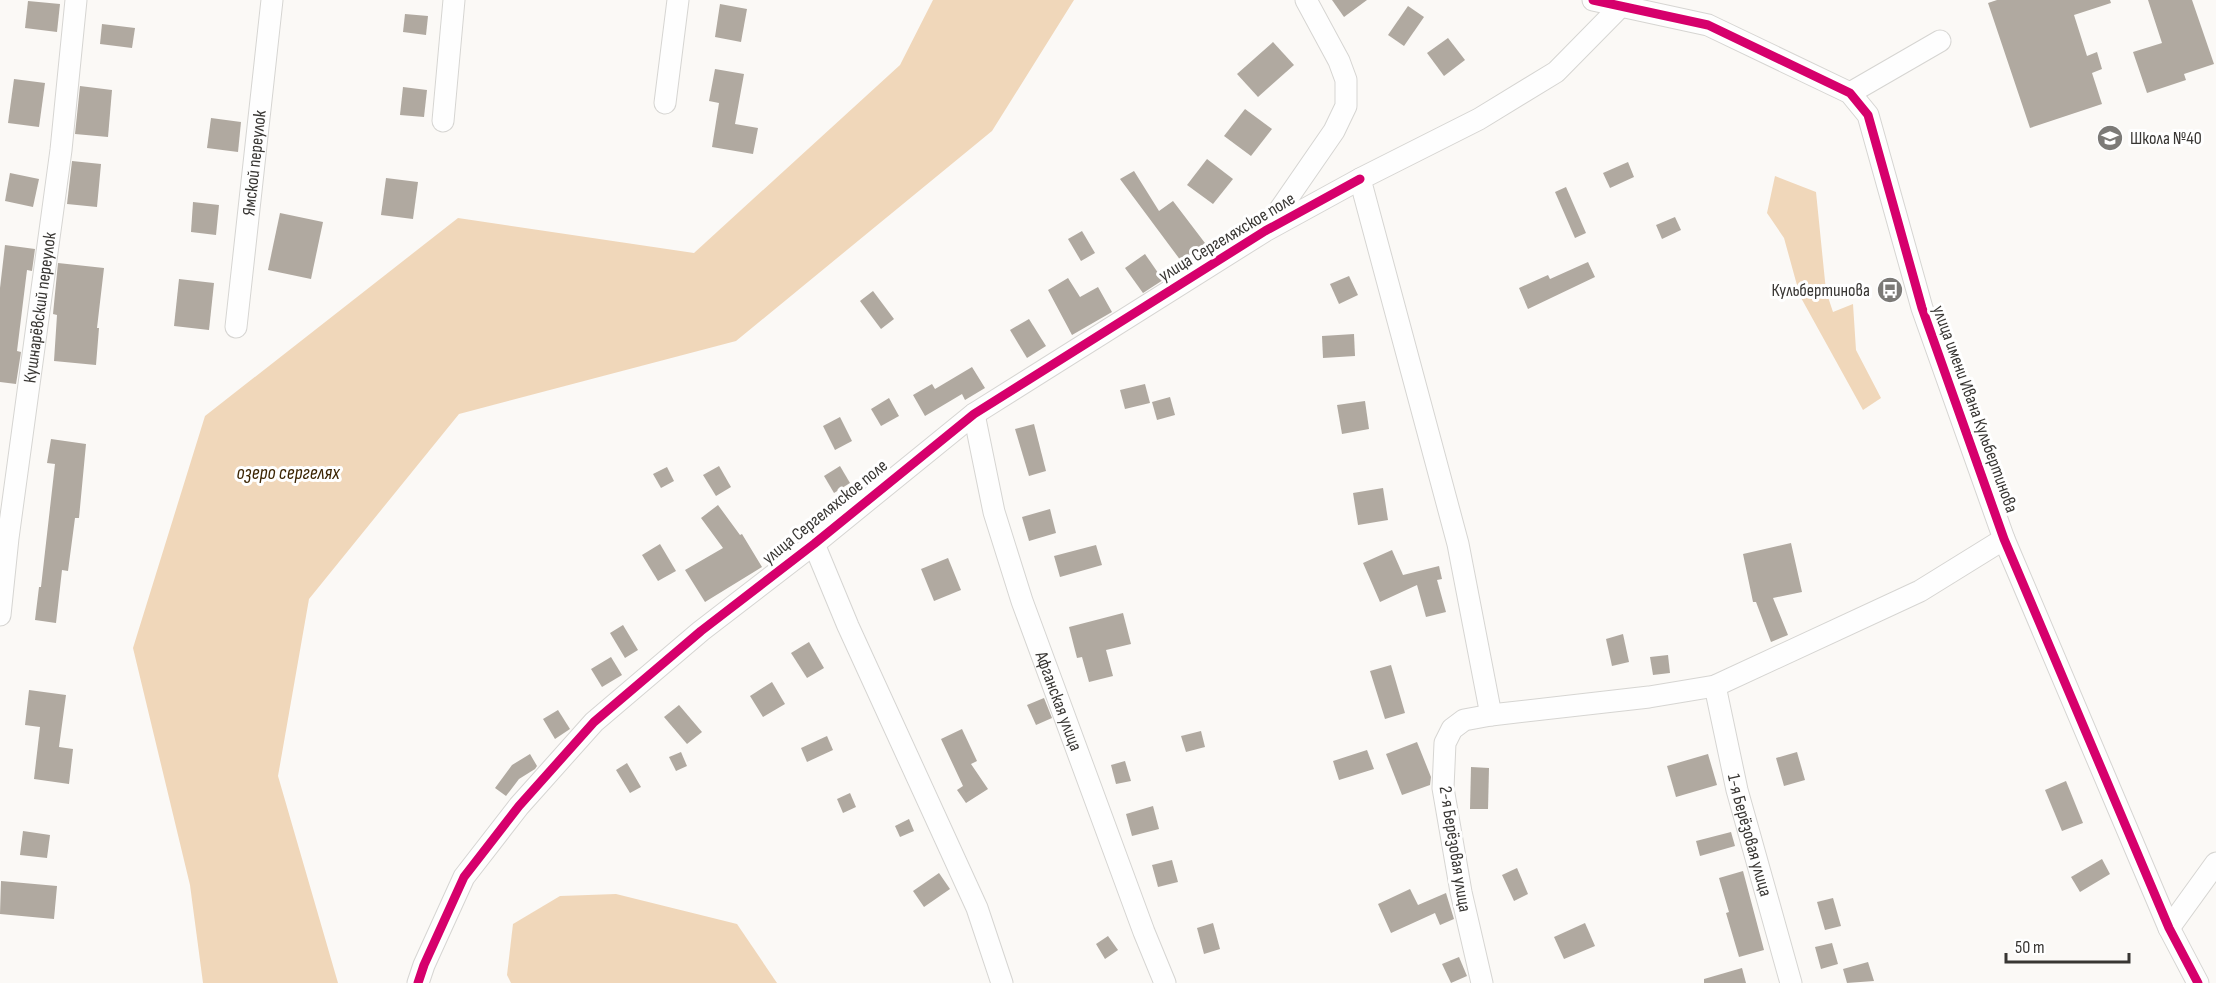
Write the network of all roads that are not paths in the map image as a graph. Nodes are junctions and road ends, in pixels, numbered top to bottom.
1 (76, 0) edge
2 (273, 0) edge
3 (454, 0) edge
4 (678, 0) edge
5 (1306, 0) edge
6 (1593, 0) edge
7 (1620, 3) edge
8 (1940, 41) dead end
9 (1850, 93) junction
10 (665, 103) dead end
11 (443, 120) dead end
12 (1360, 179) junction
13 (1265, 231) junction
14 (236, 327) dead end
15 (974, 414) junction
16 (2004, 539) junction
17 (814, 544) junction
18 (0, 615) edge
19 (1715, 686) junction
20 (1491, 715) junction
21 (2216, 863) edge
22 (2169, 928) junction
23 (418, 983) edge
24 (1002, 983) edge
25 (1165, 983) edge
26 (1482, 983) edge
27 (1791, 983) edge
28 (2198, 983) edge

1 - 18 street, Кушнарёвский переулок
2 - 14 street, Ямской переулок
3 - 11 street
4 - 10 street
5 - 13 street
6 - 7 street, улица имени Ивана Кульбертинова
7 - 9 street, улица имени Ивана Кульбертинова
7 - 12 street, улица Сергеляхское поле
8 - 9 street
9 - 16 street, улица имени Ивана Кульбертинова
12 - 13 street, улица Сергеляхское поле
12 - 20 street
13 - 15 street, улица Сергеляхское поле
15 - 17 street, улица Сергеляхское поле
15 - 25 street, Афганская улица
16 - 19 street
16 - 22 street, улица имени Ивана Кульбертинова
17 - 23 street, улица Сергеляхское поле
17 - 24 street
19 - 20 street
19 - 27 street, 1-я Берёзовая улица
20 - 26 street, 2-я Берёзовая улица
21 - 22 street
22 - 28 street, улица имени Ивана Кульбертинова

